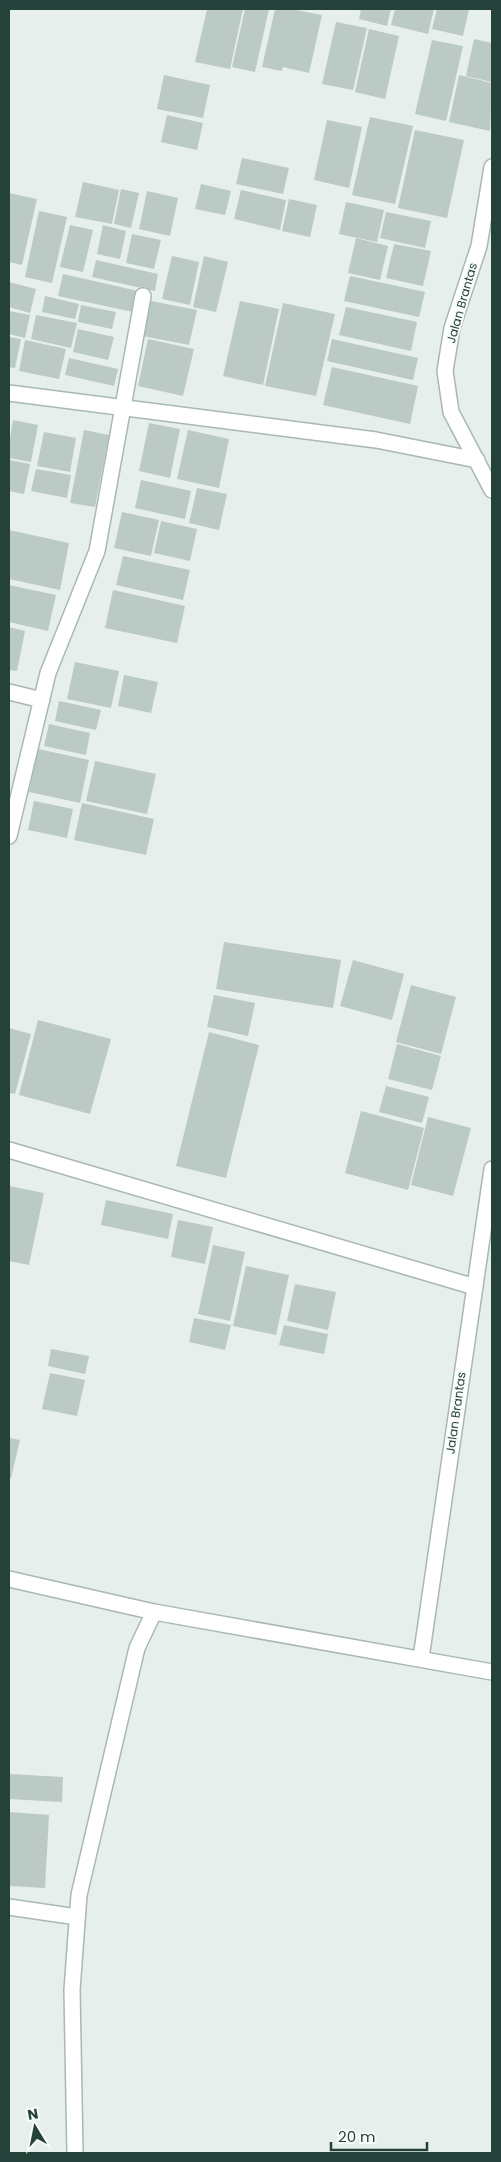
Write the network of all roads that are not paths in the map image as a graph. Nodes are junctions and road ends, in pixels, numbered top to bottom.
1 (492, 167) edge
2 (143, 296) dead end
3 (9, 393) edge
4 (124, 408) junction
5 (478, 460) junction
6 (492, 490) edge
7 (9, 692) edge
8 (42, 700) junction
9 (9, 836) edge
10 (9, 1150) edge
11 (492, 1169) edge
12 (475, 1287) junction
13 (9, 1579) edge
14 (154, 1612) junction
15 (421, 1658) junction
16 (492, 1672) edge
17 (9, 1907) edge
18 (77, 1916) junction
19 (76, 2153) edge

1 - 5 street, Jalan Brantas
2 - 4 street
3 - 4 street
4 - 5 street
4 - 8 street
5 - 6 street, Jalan Brantas
7 - 8 street
8 - 9 street
10 - 12 street
11 - 12 street, Jalan Brantas
12 - 15 street, Jalan Brantas
13 - 14 street
14 - 15 street
14 - 18 street
15 - 16 street
17 - 18 street
18 - 19 street

